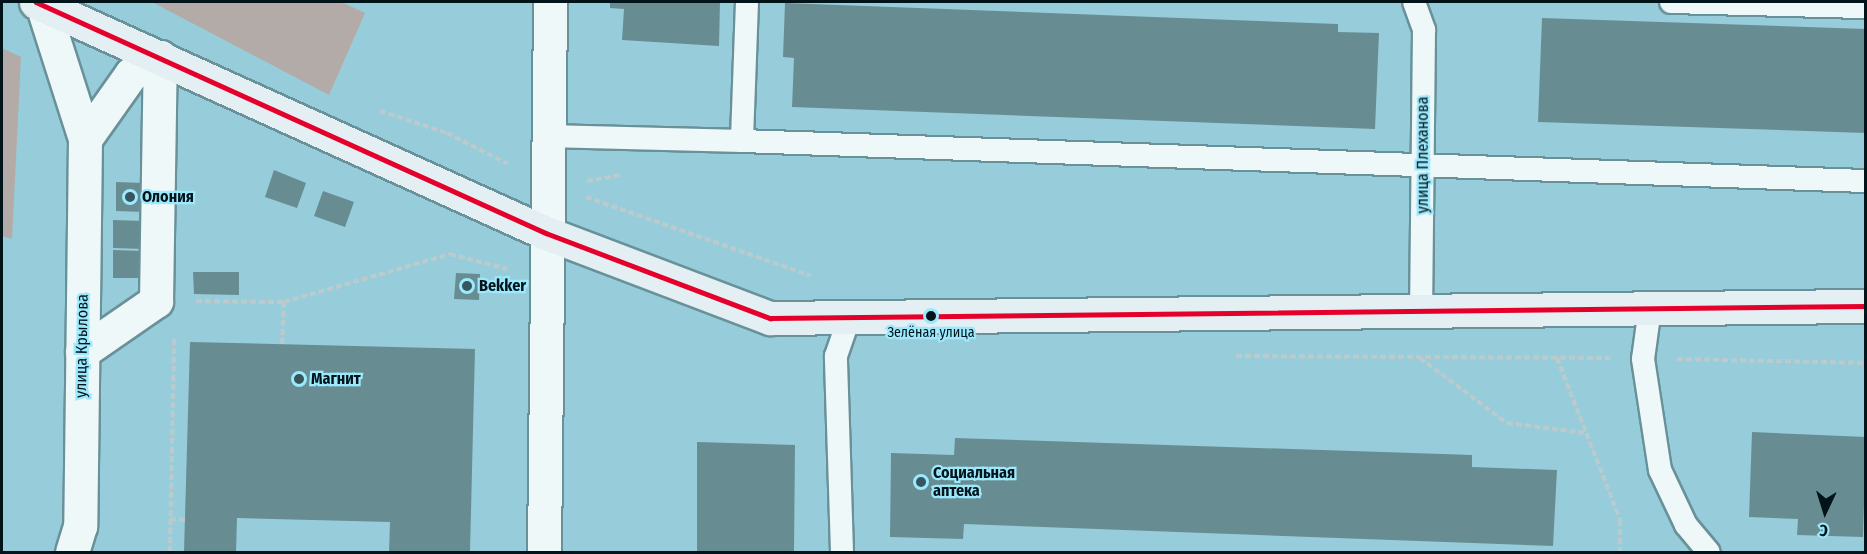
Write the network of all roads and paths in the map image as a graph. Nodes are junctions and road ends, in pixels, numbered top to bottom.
1 (550, 2) edge
2 (747, 2) edge
3 (1414, 2) edge
4 (1671, 2) edge
5 (39, 3) edge
6 (1866, 7) edge
7 (160, 57) junction
8 (372, 109) dead end
9 (548, 136) junction
10 (85, 139) junction
11 (742, 141) junction
12 (514, 167) dead end
13 (1424, 167) junction
14 (1866, 181) edge
15 (604, 202) dead end
16 (546, 233) junction
17 (816, 277) dead end
18 (545, 278) junction
19 (156, 301) junction
20 (284, 302) junction
21 (1866, 306) edge
22 (1650, 308) junction
23 (1421, 309) junction
24 (848, 321) junction
25 (282, 344) dead end
26 (82, 352) junction
27 (1419, 357) dead end
28 (1557, 358) dead end
29 (1586, 433) junction
30 (170, 519) dead end
31 (185, 520) dead end
32 (72, 552) edge
33 (544, 552) edge
34 (842, 552) edge
35 (1620, 552) edge
36 (1710, 552) edge

1 - 9 street
2 - 11 lane
3 - 13 lane, улица Плеханова
4 - 6 lane
5 - 7 main road
5 - 10 street, улица Крылова
7 - 10 street
7 - 16 main road
7 - 19 street
8 - 12 path
9 - 11 lane
9 - 16 street
10 - 26 street, улица Крылова
11 - 13 lane
13 - 14 lane
13 - 23 lane, улица Плеханова
15 - 17 path
16 - 18 street
16 - 24 main road
18 - 20 path
18 - 33 street
19 - 20 path
19 - 26 street
20 - 25 path
21 - 22 main road
22 - 23 main road
22 - 36 lane
23 - 24 main road
24 - 34 lane
26 - 32 street, улица Крылова
27 - 29 path
28 - 29 path
29 - 35 path
30 - 31 path

